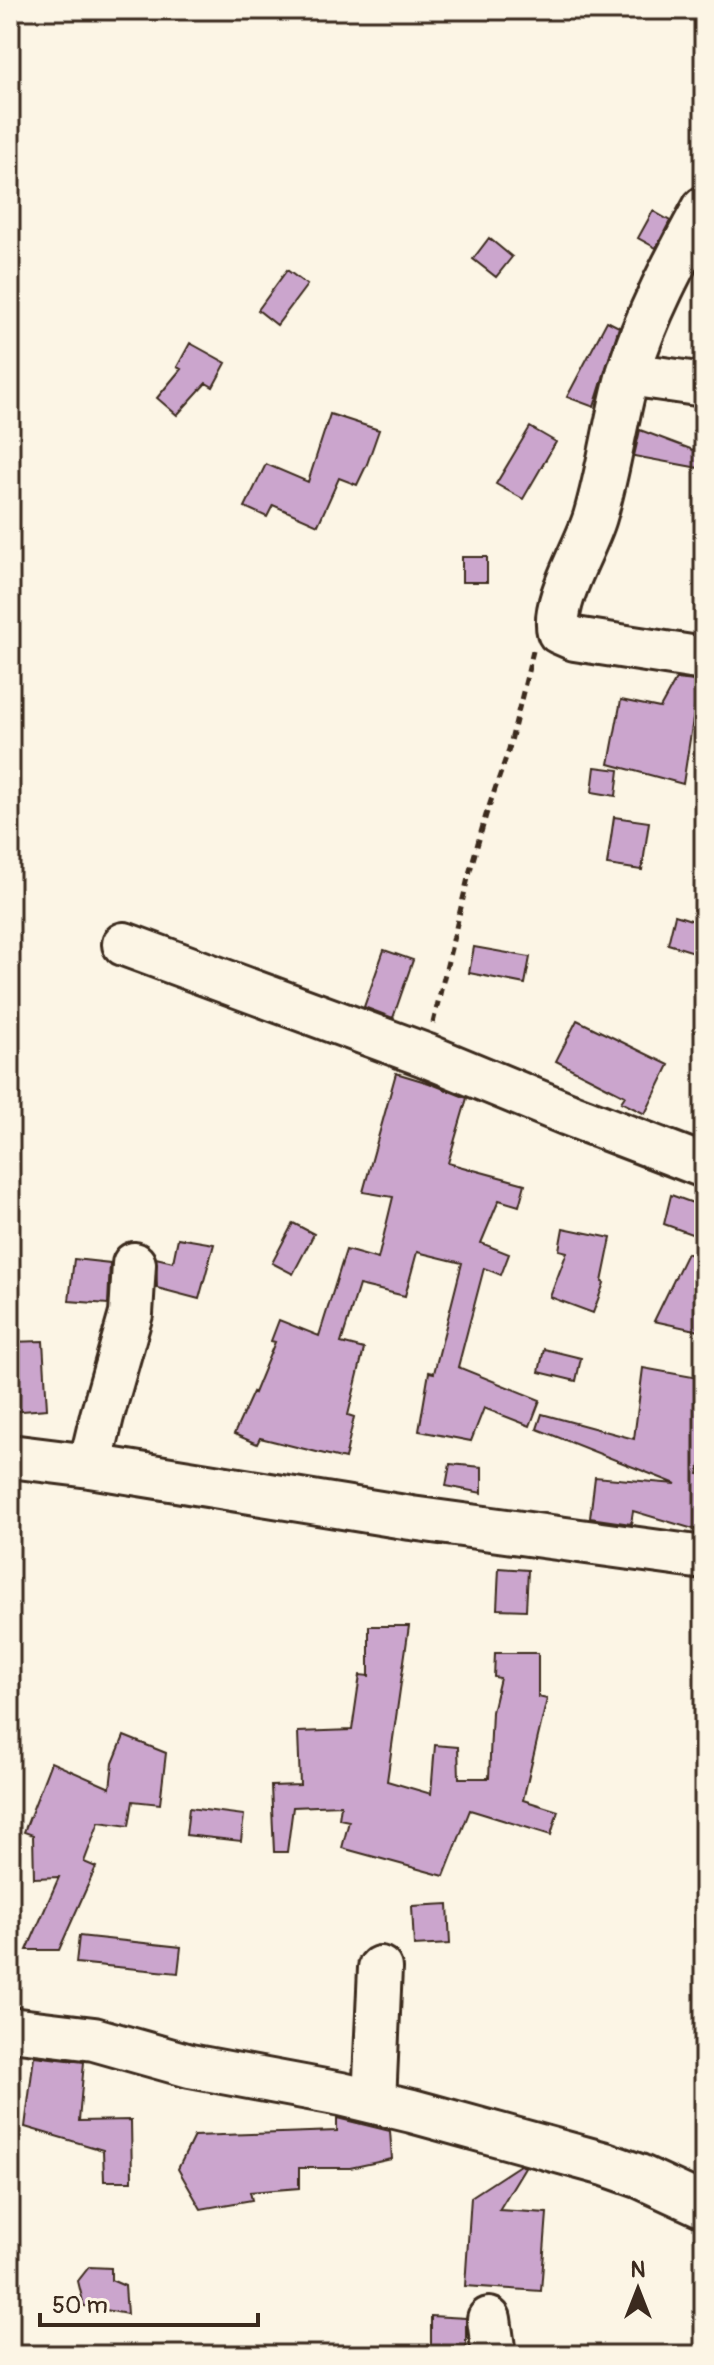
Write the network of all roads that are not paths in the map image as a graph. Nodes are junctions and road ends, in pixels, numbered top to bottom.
1 (704, 208) edge
2 (629, 374) junction
3 (704, 385) edge
4 (704, 659) edge
5 (124, 944) dead end
6 (704, 1166) edge
7 (134, 1264) dead end
8 (10, 1456) edge
9 (90, 1466) junction
10 (704, 1558) edge
11 (380, 1968) dead end
12 (10, 2029) edge
13 (374, 2102) junction
14 (704, 2206) edge

1 - 2 street
2 - 3 street
2 - 4 street
5 - 6 street
7 - 9 street
8 - 9 street
9 - 10 street
11 - 13 street
12 - 13 street
13 - 14 street

